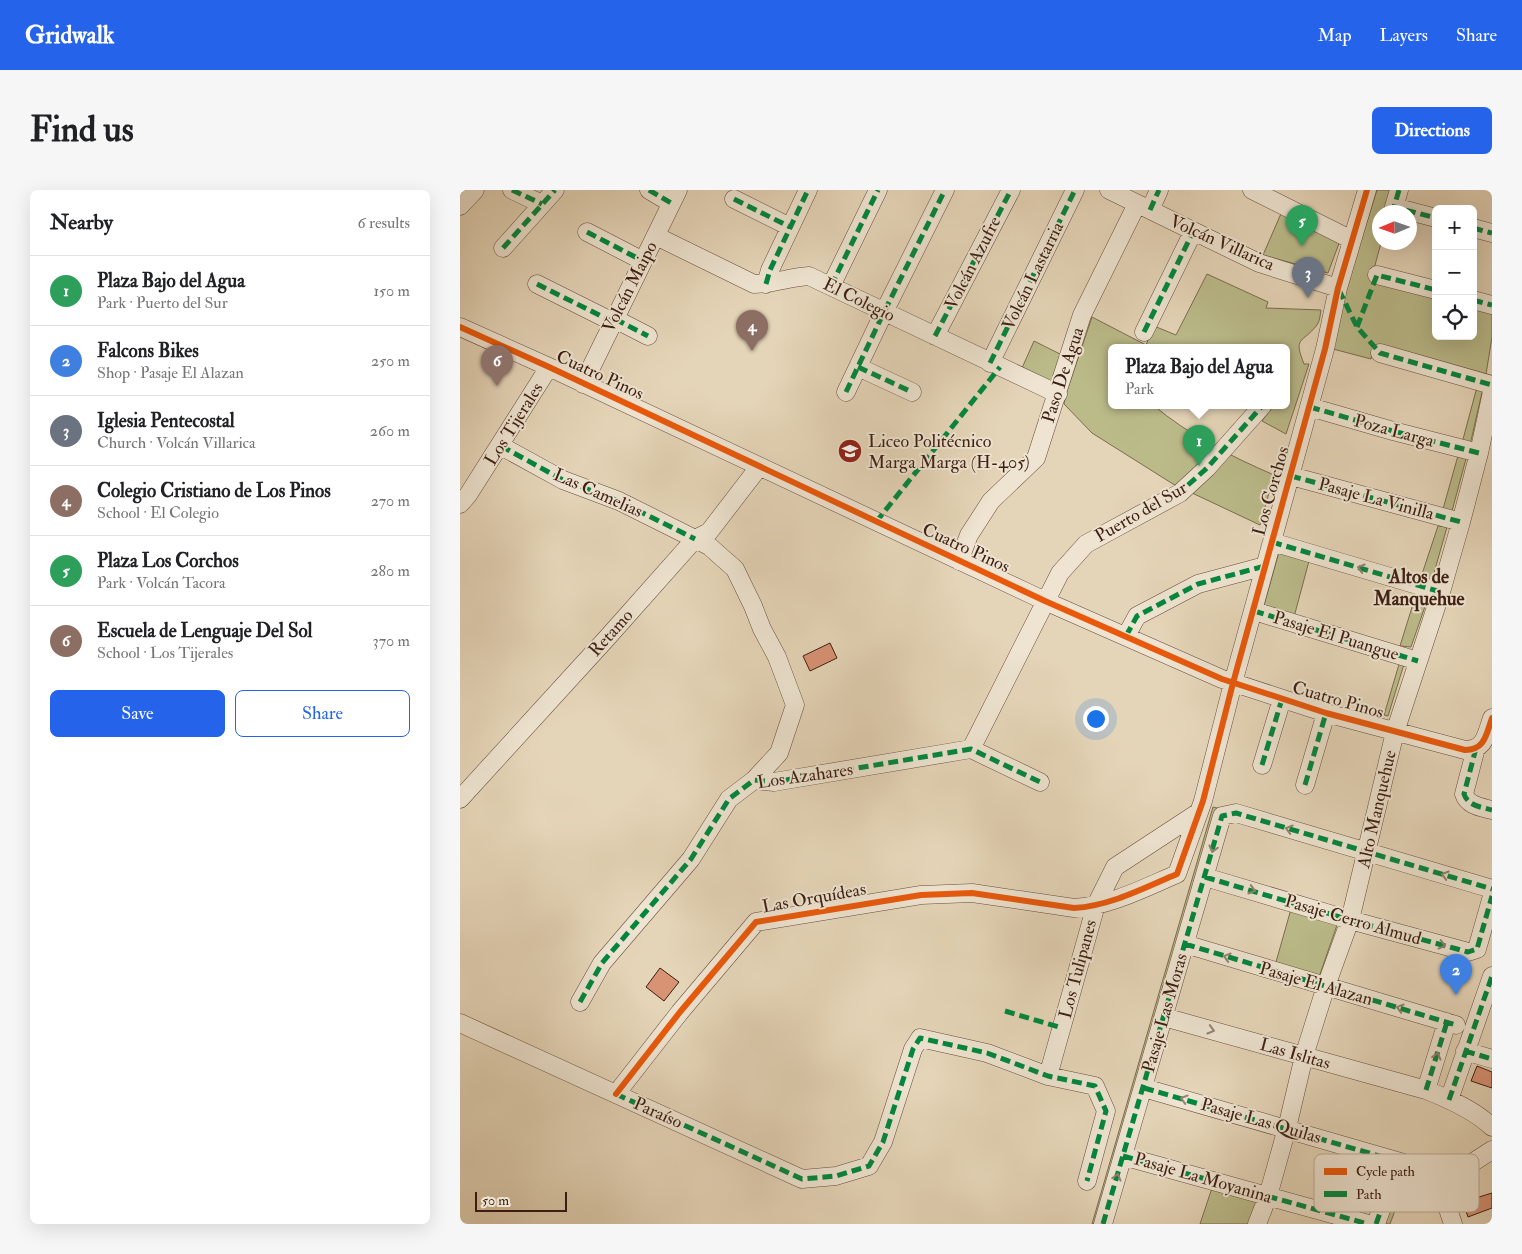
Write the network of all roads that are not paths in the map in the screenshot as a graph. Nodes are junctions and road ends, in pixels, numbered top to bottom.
1 (475, 190) edge
2 (512, 190) edge
3 (555, 190) edge
4 (649, 190) edge
5 (808, 190) edge
6 (878, 190) edge
7 (944, 190) edge
8 (1011, 190) edge
9 (1075, 190) edge
10 (1109, 190) edge
11 (1159, 190) edge
12 (1252, 190) edge
13 (1368, 190) edge
14 (1399, 190) edge
15 (674, 196) edge
16 (734, 199) dead end
17 (542, 204) junction
18 (460, 206) edge
19 (1143, 207) junction
20 (1432, 217) edge
21 (790, 227) junction
22 (1477, 229) edge
23 (587, 232) dead end
24 (1193, 232) junction
25 (1492, 233) edge
26 (656, 236) junction
27 (1352, 240) junction
28 (503, 248) dead end
29 (643, 261) junction
30 (1377, 275) dead end
31 (537, 284) dead end
32 (766, 284) junction
33 (831, 286) junction
34 (1338, 288) junction
35 (1432, 289) edge
36 (1477, 301) edge
37 (1492, 305) edge
38 (884, 312) junction
39 (614, 320) junction
40 (460, 327) edge
41 (1144, 332) dead end
42 (648, 336) dead end
43 (935, 336) junction
44 (1380, 353) dead end
45 (990, 362) junction
46 (858, 367) junction
47 (549, 368) junction
48 (583, 384) junction
49 (1492, 385) edge
50 (846, 392) dead end
51 (912, 392) dead end
52 (1492, 392) edge
53 (1058, 394) junction
54 (1310, 408) junction
55 (1259, 409) edge
56 (501, 446) junction
57 (1479, 453) junction
58 (759, 467) junction
59 (1291, 476) junction
60 (460, 504) edge
61 (1461, 522) junction
62 (695, 539) junction
63 (1272, 542) junction
64 (959, 561) junction
65 (1265, 566) junction
66 (1441, 592) junction
67 (1045, 601) junction
68 (1254, 611) junction
69 (1126, 636) junction
70 (1418, 661) junction
71 (1233, 683) junction
72 (1282, 699) junction
73 (1326, 713) junction
74 (1492, 718) edge
75 (1395, 732) junction
76 (1476, 748) junction
77 (971, 749) junction
78 (1262, 765) dead end
79 (754, 780) junction
80 (1040, 782) dead end
81 (1305, 785) dead end
82 (460, 799) edge
83 (1201, 806) junction
84 (1492, 810) edge
85 (1367, 852) junction
86 (1205, 877) junction
87 (1492, 889) edge
88 (1492, 896) edge
89 (1096, 905) junction
90 (1350, 920) junction
91 (1185, 944) junction
92 (1492, 976) edge
93 (1326, 986) junction
94 (580, 1002) dead end
95 (1164, 1017) junction
96 (460, 1023) edge
97 (1465, 1051) junction
98 (1304, 1056) junction
99 (1492, 1059) edge
100 (1048, 1076) junction
101 (1144, 1088) junction
102 (1426, 1090) junction
103 (616, 1094) junction
104 (1449, 1100) junction
105 (1492, 1127) edge
106 (1287, 1128) junction
107 (1492, 1150) edge
108 (1372, 1154) edge
109 (1123, 1156) junction
110 (1479, 1158) edge
111 (1087, 1181) dead end
112 (1268, 1196) junction
113 (1314, 1211) edge
114 (1318, 1212) edge
115 (1381, 1212) edge
116 (1449, 1212) edge
117 (1346, 1221) edge
118 (1103, 1224) edge
119 (1257, 1224) edge
120 (1368, 1224) edge
121 (1376, 1224) edge
122 (1453, 1224) edge

1 - 18 street
2 - 17 street
3 - 17 street
4 - 15 street
5 - 21 street
6 - 33 street
7 - 38 street
8 - 43 street, Volcán Azufre
9 - 45 street, Volcán Lastarria
10 - 19 street, Volcán Villarica
11 - 19 street, Paso De Agua
12 - 27 street
13 - 27 street, Los Corchos
14 - 20 street
15 - 26 street, Volcán Maipo
16 - 21 street
17 - 28 street
19 - 24 street, Volcán Villarica
19 - 53 street, Paso De Agua
21 - 32 street
22 - 25 street
23 - 29 street
24 - 34 street, Volcán Villarica
24 - 41 street
26 - 29 street, Volcán Maipo
26 - 32 street, El Colegio
27 - 34 street, Los Corchos
29 - 39 street, Volcán Maipo
30 - 35 street
31 - 39 street
32 - 33 street, El Colegio
33 - 38 street, El Colegio
34 - 54 street, Los Corchos
36 - 37 street
38 - 43 street, El Colegio
38 - 46 street
39 - 42 street
39 - 48 street, Volcán Maipo
40 - 47 street, Cuatro Pinos
43 - 45 street, El Colegio
44 - 49 street
45 - 53 street, El Colegio
46 - 50 street
46 - 51 street
47 - 48 street, Cuatro Pinos
47 - 56 street, Los Tijerales
48 - 58 street, Cuatro Pinos
52 - 57 street, Alto Manquehue
53 - 64 street, Paso De Agua
54 - 57 street, Poza Larga
54 - 59 street, Los Corchos
55 - 67 street, Puerto del Sur
56 - 60 street, Los Tijerales
56 - 62 street, Las Camelias
57 - 61 street, Alto Manquehue
58 - 62 street, Retamo
58 - 64 street, Cuatro Pinos
59 - 61 street, Pasaje La Vinilla
59 - 63 street, Los Corchos
61 - 66 street, Alto Manquehue
62 - 79 street, Las Camelias
62 - 82 street, Retamo
63 - 65 street, Los Corchos
66 -> 63 street
64 - 67 street, Cuatro Pinos
65 - 68 street, Los Corchos
65 - 69 street
66 - 70 street, Alto Manquehue
67 - 69 street, Cuatro Pinos
67 - 77 street
68 - 70 street, Pasaje El Puangue
68 - 71 street, Los Corchos
69 - 71 street, Cuatro Pinos
70 - 75 street, Alto Manquehue
71 - 72 street, Cuatro Pinos
71 - 83 street, Los Corchos
72 - 73 street, Cuatro Pinos
72 - 78 street
73 - 75 street, Cuatro Pinos
73 - 81 street
74 - 76 street
75 - 76 street, Cuatro Pinos
75 - 85 street, Alto Manquehue
76 - 84 street
77 - 79 street, Los Azahares
77 - 80 street
79 - 94 street, Los Azahares
83 - 89 street
83 - 89 street, Los Tulipanes
85 -> 86 street, Pasaje Las Moras
87 -> 85 street
85 - 90 street, Alto Manquehue
86 -> 90 street, Pasaje Cerro Almud
86 - 91 street, Pasaje Las Moras
90 -> 88 street, Pasaje Cerro Almud
89 - 100 street, Los Tulipanes
89 - 103 street, Las Orquídeas
90 - 93 street, Alto Manquehue
93 -> 91 street, Pasaje El Alazan
91 - 95 street, Pasaje Las Moras
92 - 97 street
93 - 98 street, Alto Manquehue
102 -> 93 street, Pasaje El Alazan
95 -> 98 street, Las Islitas
95 - 101 street, Pasaje Las Moras
96 - 103 street, Paraíso
97 - 99 street
97 - 104 street
98 - 102 street, Las Islitas
98 - 106 street, Alto Manquehue
100 - 103 street, Paraíso
100 - 111 street
106 -> 101 street, Pasaje Las Quilas
101 - 109 street, Pasaje Las Moras
102 - 104 street, Las Islitas
104 - 105 street, Las Islitas
106 - 108 street, Pasaje Las Quilas
106 - 112 street, Alto Manquehue
107 - 110 street
109 - 112 street, Pasaje La Moyanina
118 -> 109 street, Pasaje Las Moras
112 - 113 street, Pasaje La Moyanina
112 - 119 street, Alto Manquehue
114 - 117 street, Pasaje La Moyanina
115 - 121 street, Pasaje Las Quilas
116 - 122 street
117 - 120 street, Pasaje La Moyanina

